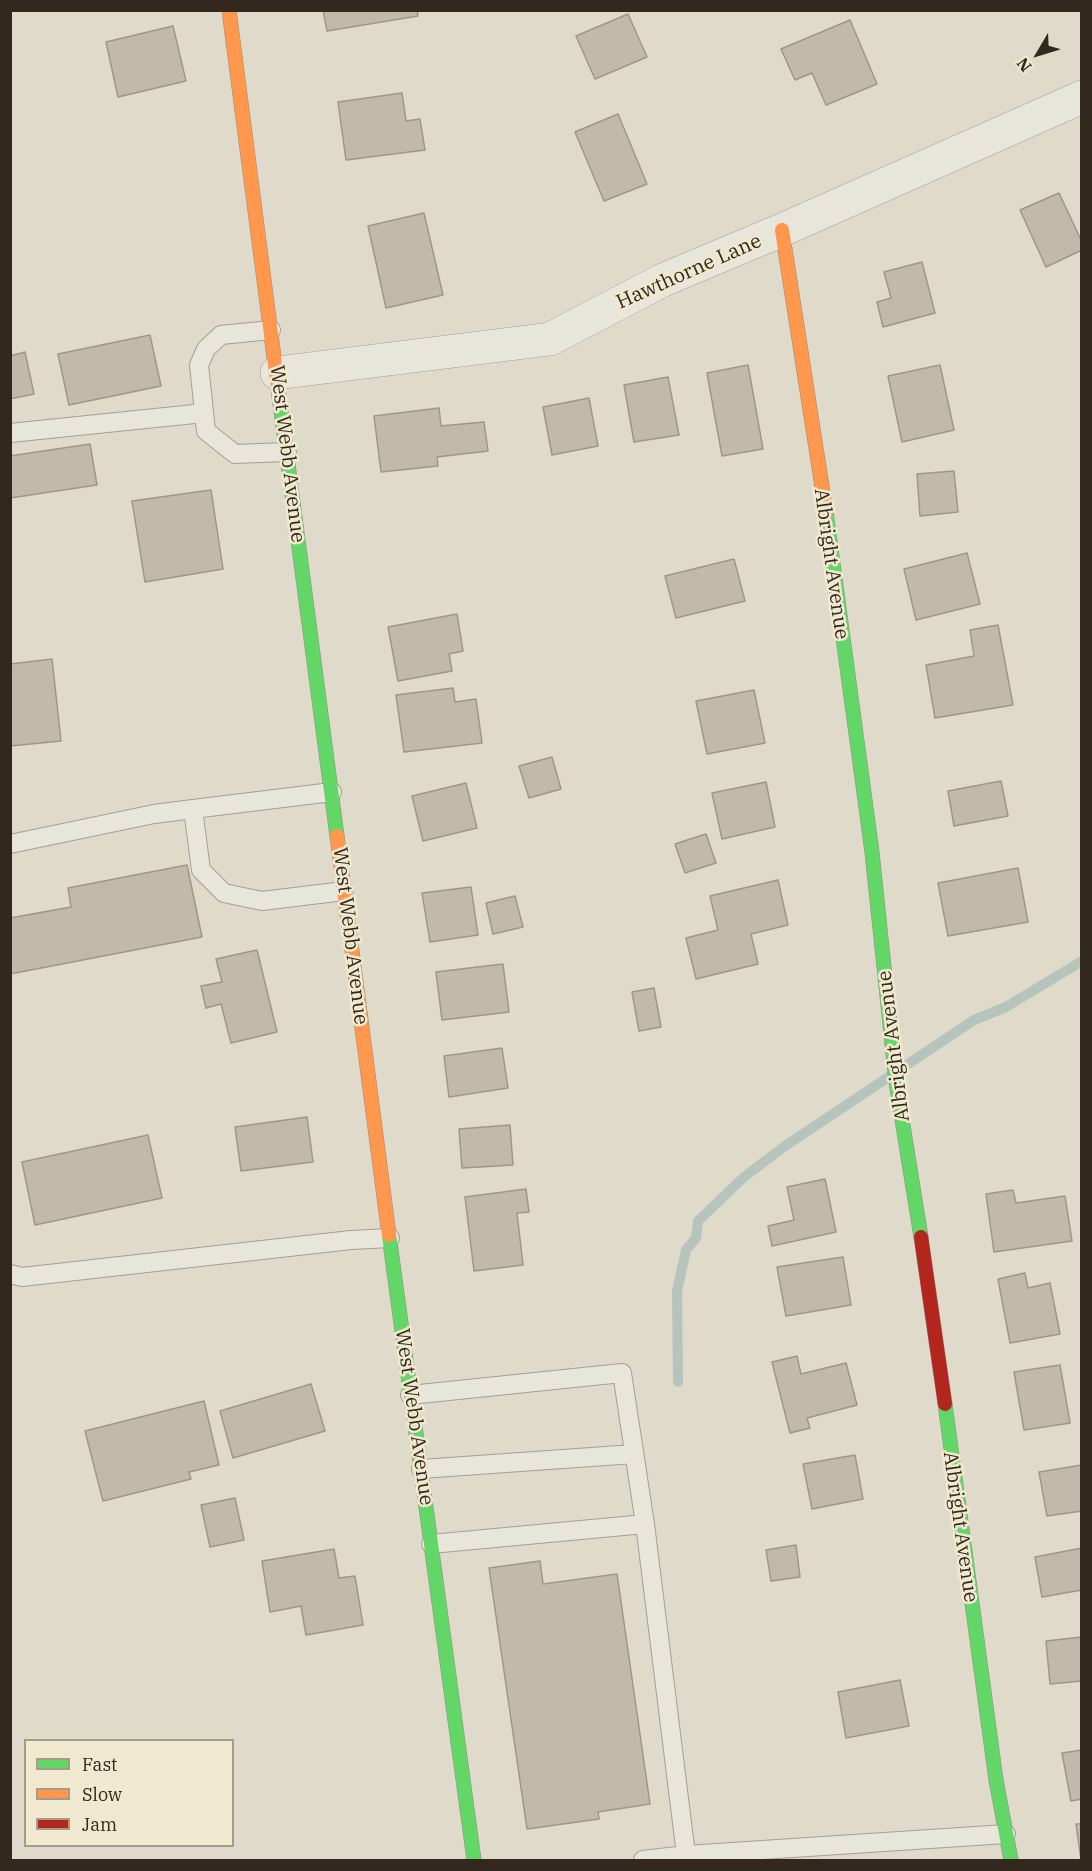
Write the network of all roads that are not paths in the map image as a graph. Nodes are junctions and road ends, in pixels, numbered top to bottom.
1 (229, 10) edge
2 (1082, 97) edge
3 (782, 230) junction
4 (272, 330) junction
5 (277, 373) junction
6 (204, 413) junction
7 (10, 433) edge
8 (287, 452) junction
9 (332, 792) junction
10 (193, 809) junction
11 (10, 843) edge
12 (344, 891) junction
13 (390, 1238) junction
14 (10, 1274) edge
15 (410, 1395) junction
16 (634, 1454) junction
17 (421, 1469) junction
18 (645, 1524) junction
19 (431, 1544) junction
20 (1006, 1834) junction
21 (686, 1855) junction
22 (474, 1860) edge
23 (643, 1860) edge
24 (1011, 1860) edge

1 - 4 main road, West Webb Avenue
2 - 3 street, Hawthorne Lane
3 - 5 street, Hawthorne Lane
3 - 20 main road, Albright Avenue
4 - 5 main road, West Webb Avenue
4 - 6 lane
5 - 8 main road, West Webb Avenue
6 - 7 lane
6 - 8 lane
8 - 9 main road, West Webb Avenue
9 - 10 lane
9 - 12 main road, West Webb Avenue
10 - 11 lane
10 - 12 lane
12 - 13 main road, West Webb Avenue
13 - 14 lane
13 - 15 main road, West Webb Avenue
15 - 16 lane
15 - 17 main road, West Webb Avenue
16 - 17 lane
16 - 18 lane
17 - 19 main road, West Webb Avenue
18 - 19 lane
18 - 21 lane
19 - 22 main road, West Webb Avenue
20 - 21 lane
20 - 24 main road, Albright Avenue
21 - 23 lane

